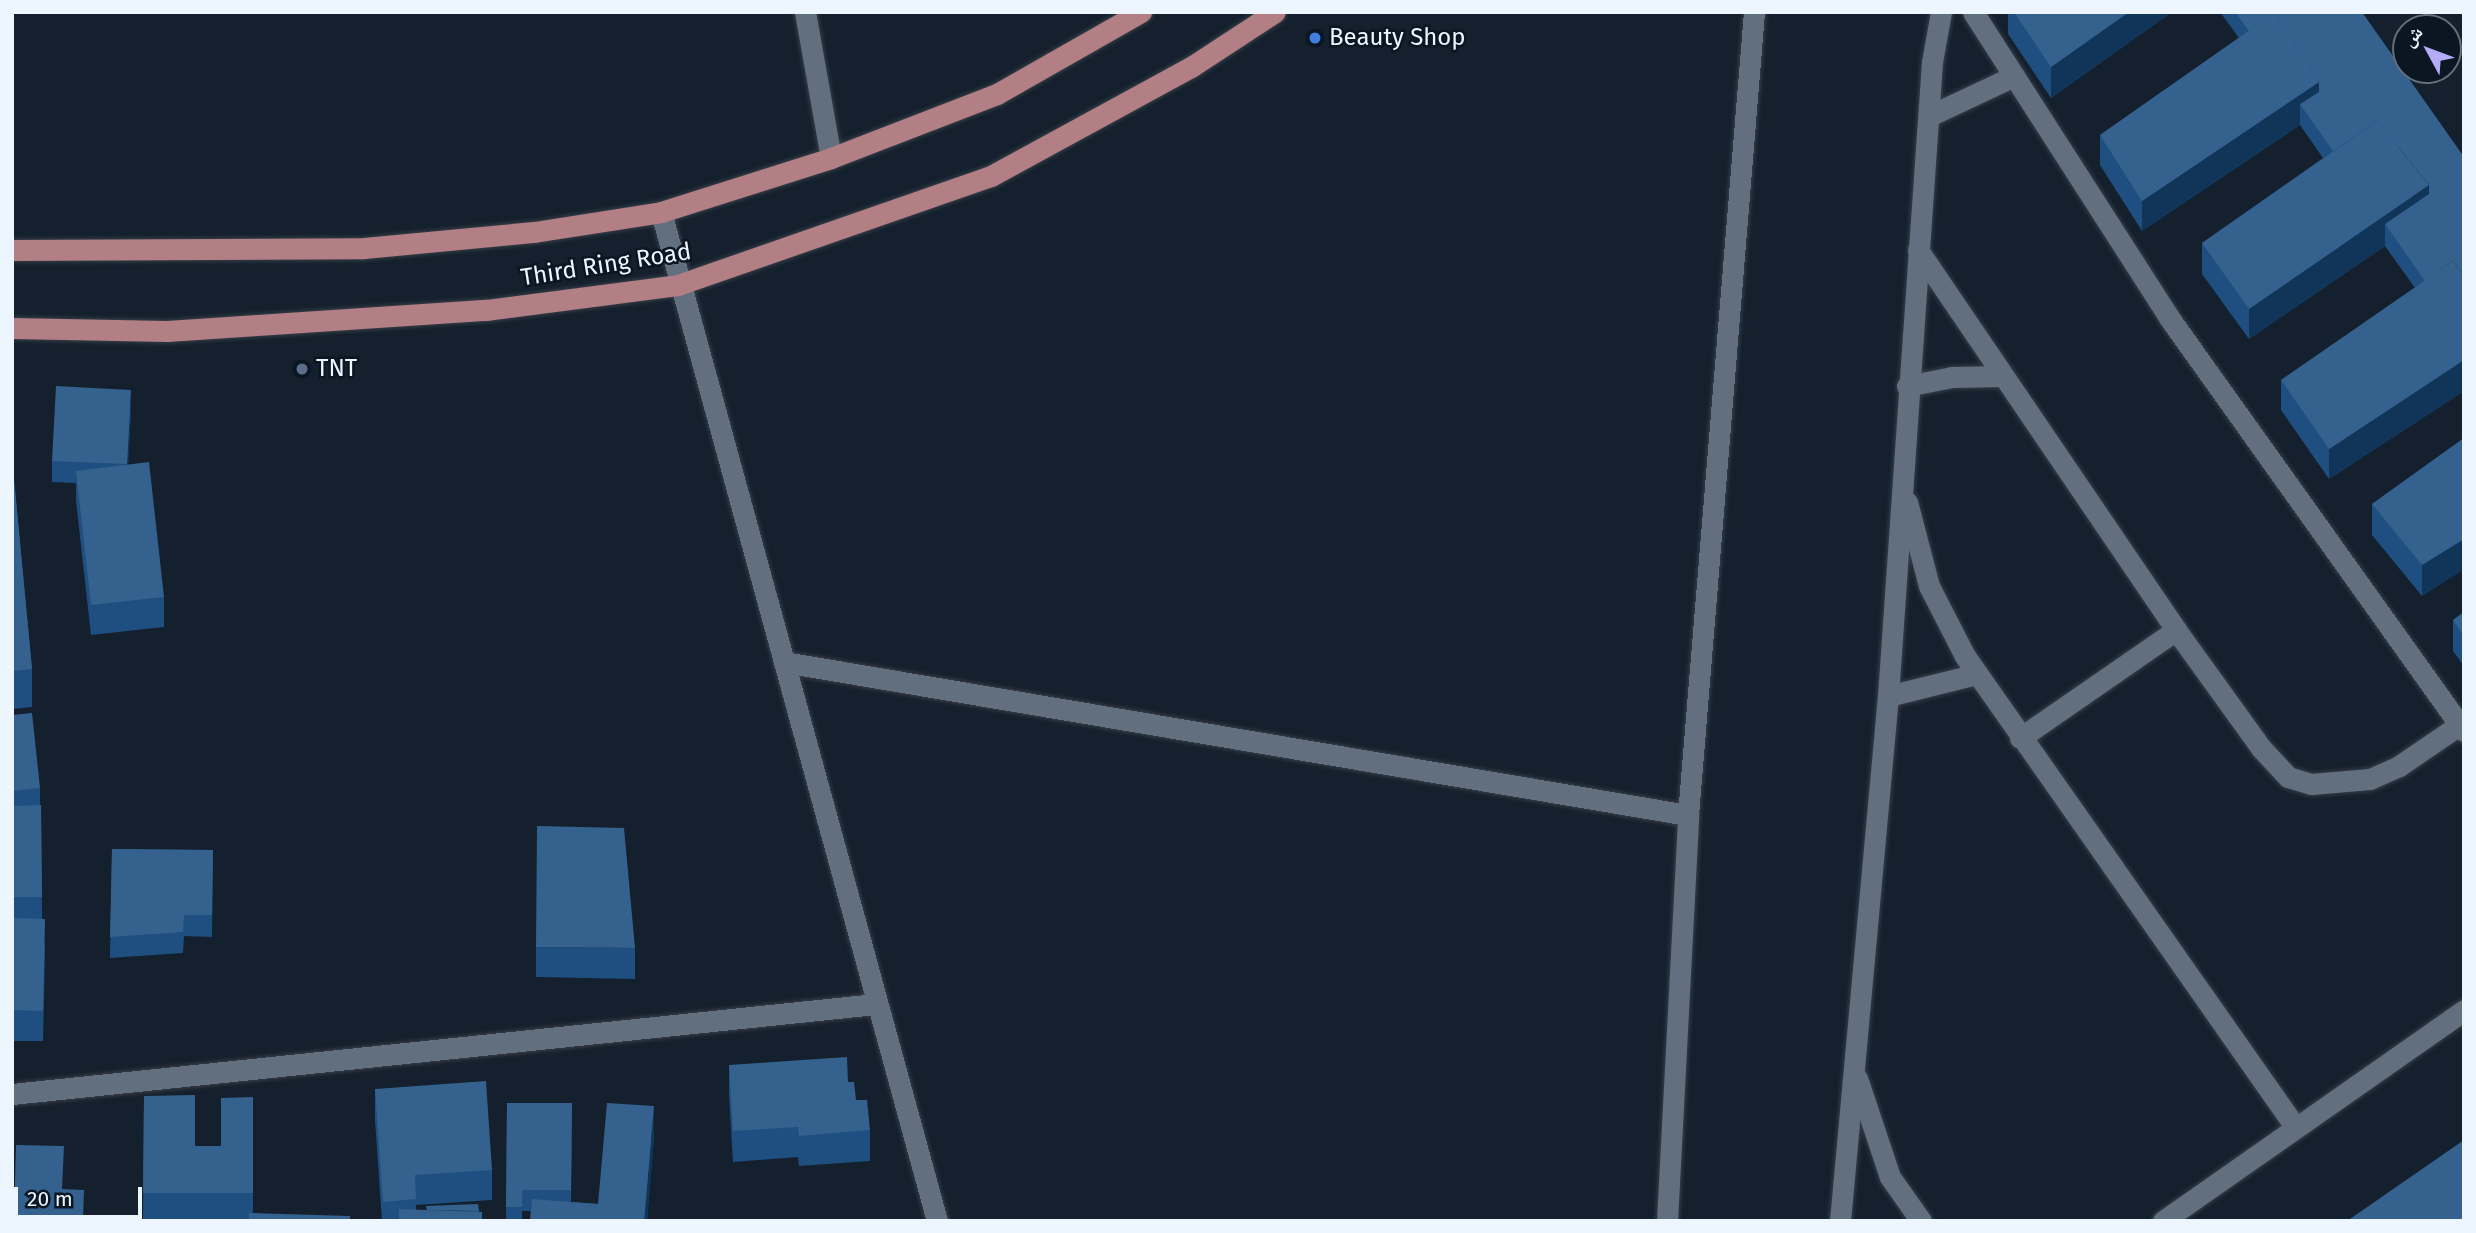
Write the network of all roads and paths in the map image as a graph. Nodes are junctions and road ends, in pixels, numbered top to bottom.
1 (806, 12) edge
2 (1141, 12) edge
3 (1275, 12) edge
4 (1754, 12) edge
5 (1941, 12) edge
6 (1973, 12) edge
7 (2014, 76) junction
8 (1929, 116) junction
9 (831, 158) junction
10 (662, 212) junction
11 (12, 250) edge
12 (1918, 250) junction
13 (678, 285) junction
14 (12, 328) edge
15 (2003, 376) junction
16 (1907, 386) junction
17 (1901, 469) junction
18 (2176, 630) junction
19 (784, 662) junction
20 (1977, 674) junction
21 (1888, 696) junction
22 (2461, 728) edge
23 (2020, 738) junction
24 (1688, 815) junction
25 (876, 1004) junction
26 (2464, 1010) edge
27 (1853, 1062) junction
28 (12, 1094) edge
29 (2296, 1128) junction
30 (937, 1221) edge
31 (1667, 1221) edge
32 (1840, 1221) edge
33 (1921, 1221) edge
34 (2163, 1221) edge

1 - 9 street
2 - 9 main road, Third Ring Road
3 - 13 main road, Third Ring Road
4 - 24 street
5 - 8 street
6 - 7 street
7 - 8 street
7 - 22 street
8 - 12 street
9 - 10 main road, Third Ring Road
10 - 11 main road, Third Ring Road
10 - 13 street
12 - 15 street
12 - 16 street
13 - 14 main road, Third Ring Road
13 - 19 street
15 - 16 street
15 - 18 street
16 - 17 street
17 - 20 street
17 - 21 street
18 - 22 street
18 - 23 street
19 - 24 street
19 - 25 street
20 - 21 street
20 - 23 street
21 - 27 street
23 - 29 street
24 - 31 street
25 - 28 street
25 - 30 street
26 - 29 street
27 - 32 street
27 - 33 street
29 - 34 street

